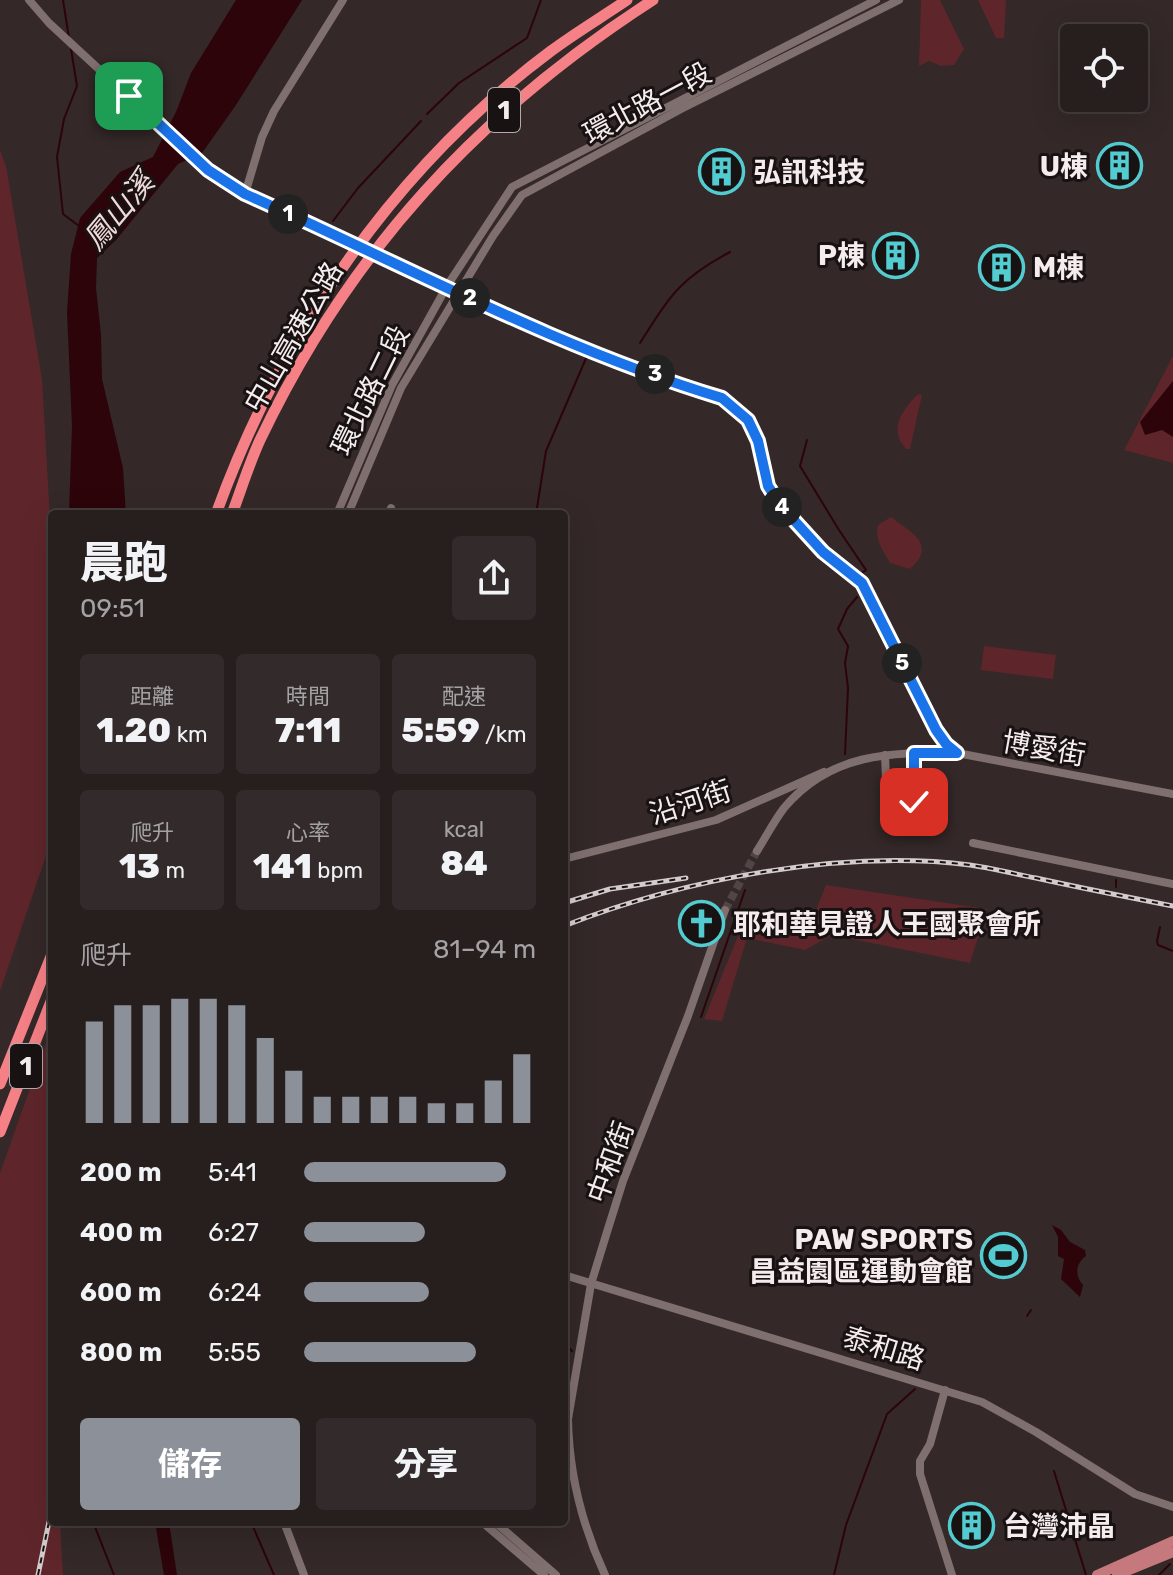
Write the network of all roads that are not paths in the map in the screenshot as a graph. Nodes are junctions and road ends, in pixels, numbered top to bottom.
1 (29, 0) edge
2 (343, 0) edge
3 (627, 0) edge
4 (653, 0) edge
5 (876, 0) edge
6 (899, 0) edge
7 (242, 192) junction
8 (447, 286) junction
9 (459, 293) junction
10 (218, 510) edge
11 (234, 510) edge
12 (339, 510) edge
13 (350, 510) edge
14 (914, 753) junction
15 (957, 753) junction
16 (885, 755) junction
17 (824, 772) junction
18 (1173, 794) edge
19 (973, 843) dead end
20 (757, 851) tunnel mouth
21 (568, 858) edge
22 (1173, 884) edge
23 (725, 910) tunnel mouth
24 (48, 964) edge
25 (48, 1009) edge
26 (0, 1084) edge
27 (0, 1132) edge
28 (568, 1276) edge
29 (591, 1284) junction
30 (945, 1390) junction
31 (1173, 1507) edge
32 (286, 1526) edge
33 (487, 1526) edge
34 (500, 1526) edge
35 (1172, 1545) edge
36 (304, 1575) edge
37 (544, 1575) edge
38 (556, 1575) edge
39 (605, 1575) edge
40 (952, 1575) edge
41 (1097, 1575) edge
42 (1117, 1575) edge

1 - 7 street
2 - 7 street
3 - 10 highway, 中山高速公路 / 1
4 - 11 highway, 中山高速公路 / 1
5 - 8 street, 環北路一段
6 - 9 street, 環北路一段
7 - 8 street
8 - 9 street
8 - 12 street, 環北路二段
9 - 13 street, 環北路二段
9 - 15 street
14 - 15 street
14 - 16 street
14 - 16 street
15 - 18 street, 博愛街
16 - 17 street
17 - 20 street
17 - 21 street, 沿河街
19 - 22 street
23 - 29 street, 中和街
24 - 26 highway, 1
25 - 27 highway, 1
28 - 29 street, 泰和路
29 - 30 street, 泰和路
29 - 39 street, 中和街
30 - 31 street, 泰和路
30 - 40 street
32 - 36 street
33 - 37 street
34 - 38 street
35 - 41 main road
35 - 42 main road

